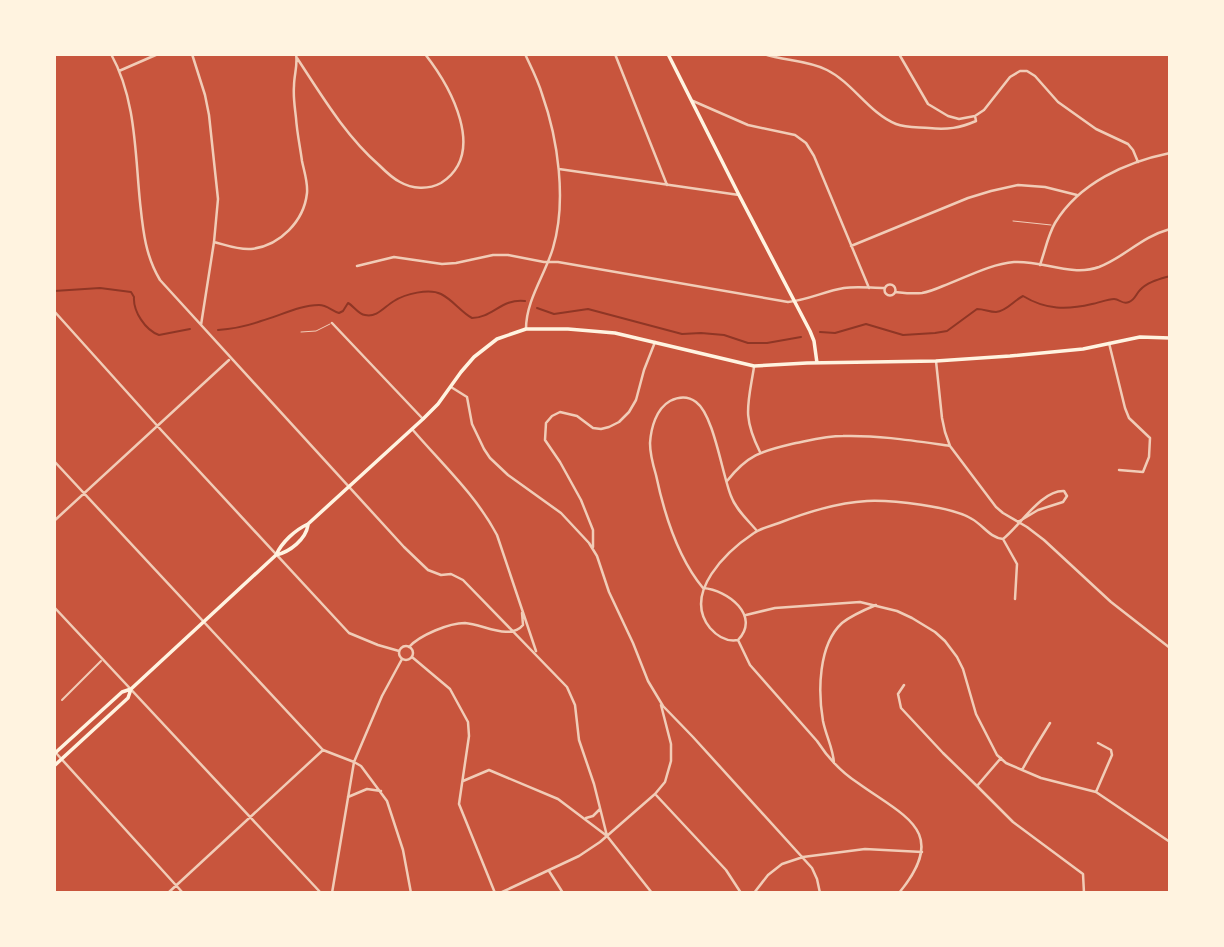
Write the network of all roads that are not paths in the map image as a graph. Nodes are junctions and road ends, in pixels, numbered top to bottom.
1 (111, 54) edge
2 (158, 54) edge
3 (192, 54) edge
4 (425, 54) edge
5 (525, 54) edge
6 (615, 54) edge
7 (668, 54) edge
8 (764, 54) edge
9 (899, 54) edge
10 (297, 56) edge
11 (118, 71) junction
12 (693, 101) junction
13 (975, 116) junction
14 (1170, 153) edge
15 (1138, 162) junction
16 (558, 169) junction
17 (667, 185) junction
18 (739, 195) junction
19 (1077, 195) junction
20 (1013, 221) dead end
21 (1053, 226) junction
22 (1170, 229) edge
23 (214, 242) junction
24 (851, 246) junction
25 (548, 262) junction
26 (1040, 265) junction
27 (358, 267) dead end
28 (869, 288) junction
29 (884, 288) junction
30 (896, 292) junction
31 (796, 301) junction
32 (54, 310) edge
33 (332, 323) joint
34 (201, 326) junction
35 (526, 329) junction
36 (301, 332) dead end
37 (1170, 338) edge
38 (655, 342) junction
39 (1109, 343) junction
40 (230, 359) junction
41 (936, 361) junction
42 (817, 363) junction
43 (754, 366) junction
44 (451, 387) junction
45 (424, 419) junction
46 (158, 426) junction
47 (412, 429) junction
48 (950, 446) junction
49 (760, 452) junction
50 (54, 461) edge
51 (1119, 470) dead end
52 (727, 481) junction
53 (349, 486) junction
54 (84, 494) junction
55 (54, 521) edge
56 (1018, 522) junction
57 (308, 524) junction
58 (757, 531) junction
59 (1003, 538) junction
60 (593, 548) junction
61 (276, 555) junction
62 (703, 588) junction
63 (1016, 599) dead end
64 (876, 605) junction
65 (54, 607) edge
66 (521, 607) junction
67 (746, 615) junction
68 (204, 622) junction
69 (513, 632) junction
70 (738, 640) junction
71 (409, 647) junction
72 (1170, 649) edge
73 (400, 651) junction
74 (537, 654) junction
75 (412, 657) junction
76 (402, 659) junction
77 (103, 660) junction
78 (904, 685) dead end
79 (131, 689) junction
80 (62, 700) dead end
81 (661, 702) junction
82 (1051, 723) dead end
83 (1098, 743) dead end
84 (323, 750) junction
85 (55, 754) edge
86 (1001, 758) junction
87 (61, 759) junction
88 (354, 762) junction
89 (834, 763) junction
90 (54, 766) edge
91 (1022, 770) junction
92 (463, 781) junction
93 (977, 786) junction
94 (380, 791) junction
95 (1096, 792) junction
96 (655, 794) junction
97 (348, 797) junction
98 (600, 809) junction
99 (250, 818) junction
100 (584, 818) junction
101 (607, 835) junction
102 (1170, 842) edge
103 (922, 852) junction
104 (803, 858) junction
105 (549, 871) junction
106 (176, 886) junction
107 (168, 893) edge
108 (183, 893) edge
109 (321, 893) edge
110 (332, 893) edge
111 (411, 893) edge
112 (495, 893) edge
113 (500, 893) edge
114 (563, 893) edge
115 (652, 893) edge
116 (741, 893) edge
117 (754, 893) edge
118 (820, 893) edge
119 (900, 893) edge
120 (1084, 893) edge

1 - 11 street
2 - 11 street
3 - 23 street
4 - 10 street
5 - 16 street
6 - 17 street
7 - 12 main road
8 - 13 street
9 - 13 street
10 - 23 street
11 - 34 street
12 - 18 main road
12 - 24 street
13 - 15 street
14 - 15 street
15 - 19 street
16 - 17 street
16 - 25 street
17 - 18 street
18 - 31 main road
19 - 21 street
19 - 24 street
20 - 21 lane
21 - 26 street
22 - 26 street
23 - 34 street
24 - 28 street
25 - 27 street
25 - 31 street
25 - 35 street
26 - 30 street
28 - 29 street
28 - 31 street
29 - 30 street
29 - 30 street
31 - 42 main road
32 - 46 street
33 - 36 lane
33 - 45 street
34 - 40 street
35 - 38 main road
35 - 44 main road
37 - 39 main road
38 - 43 main road
38 - 60 street
39 - 41 main road
39 - 51 street
40 - 46 street
40 - 53 street
41 - 42 main road
41 - 48 street
42 - 43 main road
43 - 49 street
44 - 45 main road
44 - 60 street
45 - 47 main road
46 - 54 street
46 - 61 street
47 - 53 main road
47 - 66 street
48 - 49 street
48 - 56 street
49 - 52 street
50 - 54 street
52 - 58 street
52 - 62 street
53 - 57 main road
53 - 69 street
54 - 55 street
54 - 68 street
56 - 56 street
56 - 59 street
56 - 72 street
57 - 61 main road
57 - 61 main road
58 - 59 street
58 - 62 street
59 - 63 street
60 - 81 street
61 - 68 main road
61 - 73 street
62 - 67 street
62 - 70 street
64 - 67 street
64 - 86 street
64 - 89 street
65 - 77 street
66 - 69 street
66 - 74 street
67 - 70 street
68 - 79 main road
68 - 84 street
69 - 71 street
69 - 74 street
70 - 89 street
71 - 73 street
71 - 75 street
73 - 76 street
74 - 98 street
75 - 76 street
75 - 92 street
76 - 88 street
77 - 79 street
77 - 80 street
78 - 93 street
79 - 85 main road
79 - 87 main road
79 - 99 street
81 - 96 street
81 - 104 street
82 - 91 street
83 - 95 street
84 - 88 street
84 - 99 street
85 - 87 street
86 - 91 street
86 - 93 street
87 - 90 main road
87 - 106 street
88 - 94 street
88 - 97 street
89 - 103 street
91 - 95 street
92 - 100 street
92 - 112 street
93 - 120 street
94 - 97 street
94 - 111 street
95 - 102 street
96 - 101 street
96 - 116 street
97 - 110 street
98 - 100 street
98 - 101 street
99 - 106 street
99 - 109 street
100 - 101 street
101 - 105 street
101 - 115 street
103 - 104 street
103 - 119 street
104 - 117 street
104 - 118 street
105 - 113 street
105 - 114 street
106 - 107 street
106 - 108 street

